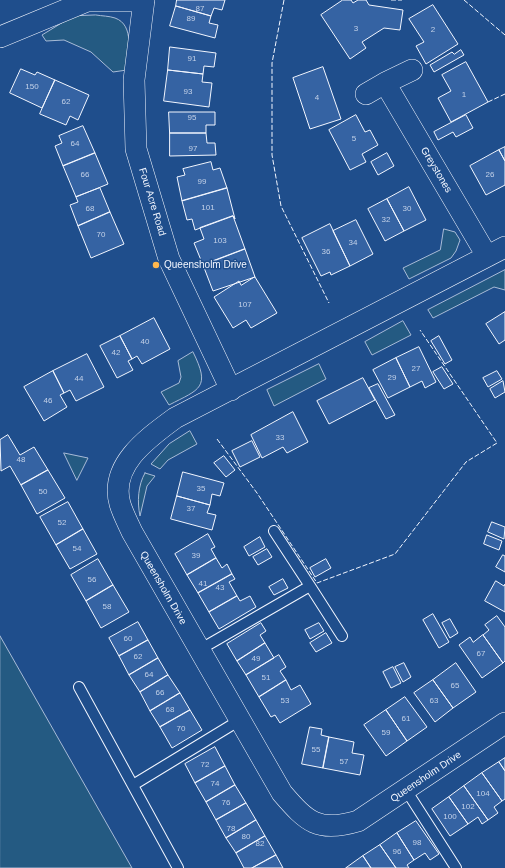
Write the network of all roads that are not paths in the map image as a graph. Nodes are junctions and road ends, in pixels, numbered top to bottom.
1 (144, 1) edge
2 (0, 37) edge
3 (412, 70) dead end
4 (385, 84) junction
5 (366, 94) dead end
6 (496, 251) edge
7 (232, 390) junction
8 (274, 531) dead end
9 (310, 586) junction
10 (342, 636) dead end
11 (199, 650) junction
12 (79, 687) dead end
13 (240, 720) junction
14 (505, 723) edge
15 (133, 785) junction
16 (406, 790) junction
17 (178, 868) edge
18 (456, 868) edge

1 - 2 street
1 - 7 street, Four Acre Road
3 - 4 street
4 - 5 street
4 - 6 street, Greystones
6 - 7 street, Queensholm Drive
7 - 11 street, Queensholm Drive
8 - 9 lane
9 - 10 lane
9 - 11 lane
11 - 13 street, Queensholm Drive
12 - 15 lane
13 - 15 lane
13 - 16 street, Queensholm Drive
14 - 16 street, Queensholm Drive
15 - 17 lane
16 - 18 lane

